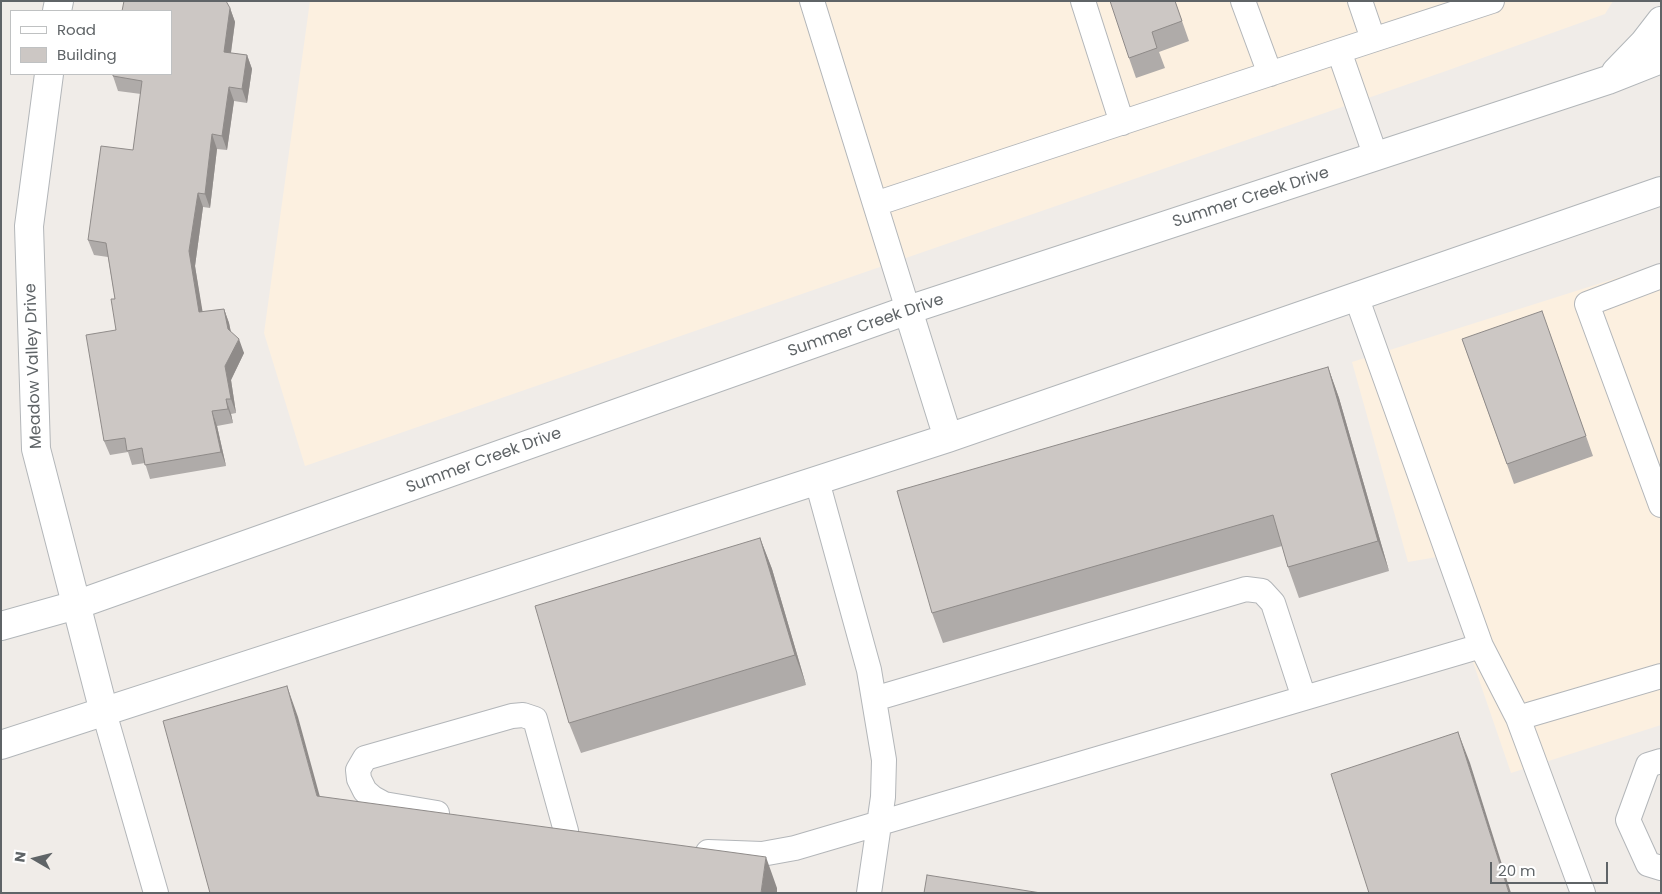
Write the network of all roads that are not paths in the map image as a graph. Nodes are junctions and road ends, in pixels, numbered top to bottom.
1 (812, 1) edge
2 (1083, 1) edge
3 (1243, 1) edge
4 (1360, 1) edge
5 (1492, 1) edge
6 (1661, 21) edge
7 (1373, 40) junction
8 (1339, 51) junction
9 (1661, 59) edge
10 (1270, 74) junction
11 (49, 75) edge
12 (1608, 80) junction
13 (1122, 123) junction
14 (1376, 157) junction
15 (1654, 196) edge
16 (875, 204) junction
17 (1661, 276) edge
18 (1356, 296) junction
19 (908, 310) junction
20 (948, 438) junction
21 (818, 480) junction
22 (1661, 505) edge
23 (76, 605) junction
24 (1, 626) edge
25 (1481, 646) junction
26 (1661, 676) edge
27 (1304, 698) junction
28 (874, 699) junction
29 (104, 712) junction
30 (1518, 718) junction
31 (1, 745) edge
32 (1661, 761) edge
33 (454, 815) edge
34 (880, 822) junction
35 (538, 827) edge
36 (682, 848) edge
37 (1661, 868) edge
38 (156, 893) edge
39 (869, 893) edge
40 (1583, 893) edge

1 - 16 lane
2 - 13 lane
3 - 10 lane
4 - 7 lane
5 - 7 lane
6 - 12 main road
7 - 8 lane
8 - 10 lane
8 - 14 lane
9 - 12 main road, Summer Creek Drive
10 - 13 lane
11 - 23 main road, Meadow Valley Drive
12 - 14 main road, Summer Creek Drive
13 - 16 lane
14 - 19 main road, Summer Creek Drive
15 - 18 main road
16 - 19 lane
17 - 22 lane
18 - 20 main road
18 - 25 lane
19 - 20 main road
19 - 23 main road, Summer Creek Drive
20 - 21 main road
21 - 28 lane
21 - 29 main road
23 - 24 main road, Summer Creek Drive
23 - 29 main road, Meadow Valley Drive
25 - 27 lane
25 - 30 lane
26 - 30 lane
27 - 28 lane
27 - 34 lane
28 - 34 lane
29 - 31 main road
29 - 38 lane
30 - 40 lane
32 - 37 lane
33 - 35 lane
34 - 36 lane
34 - 39 lane

